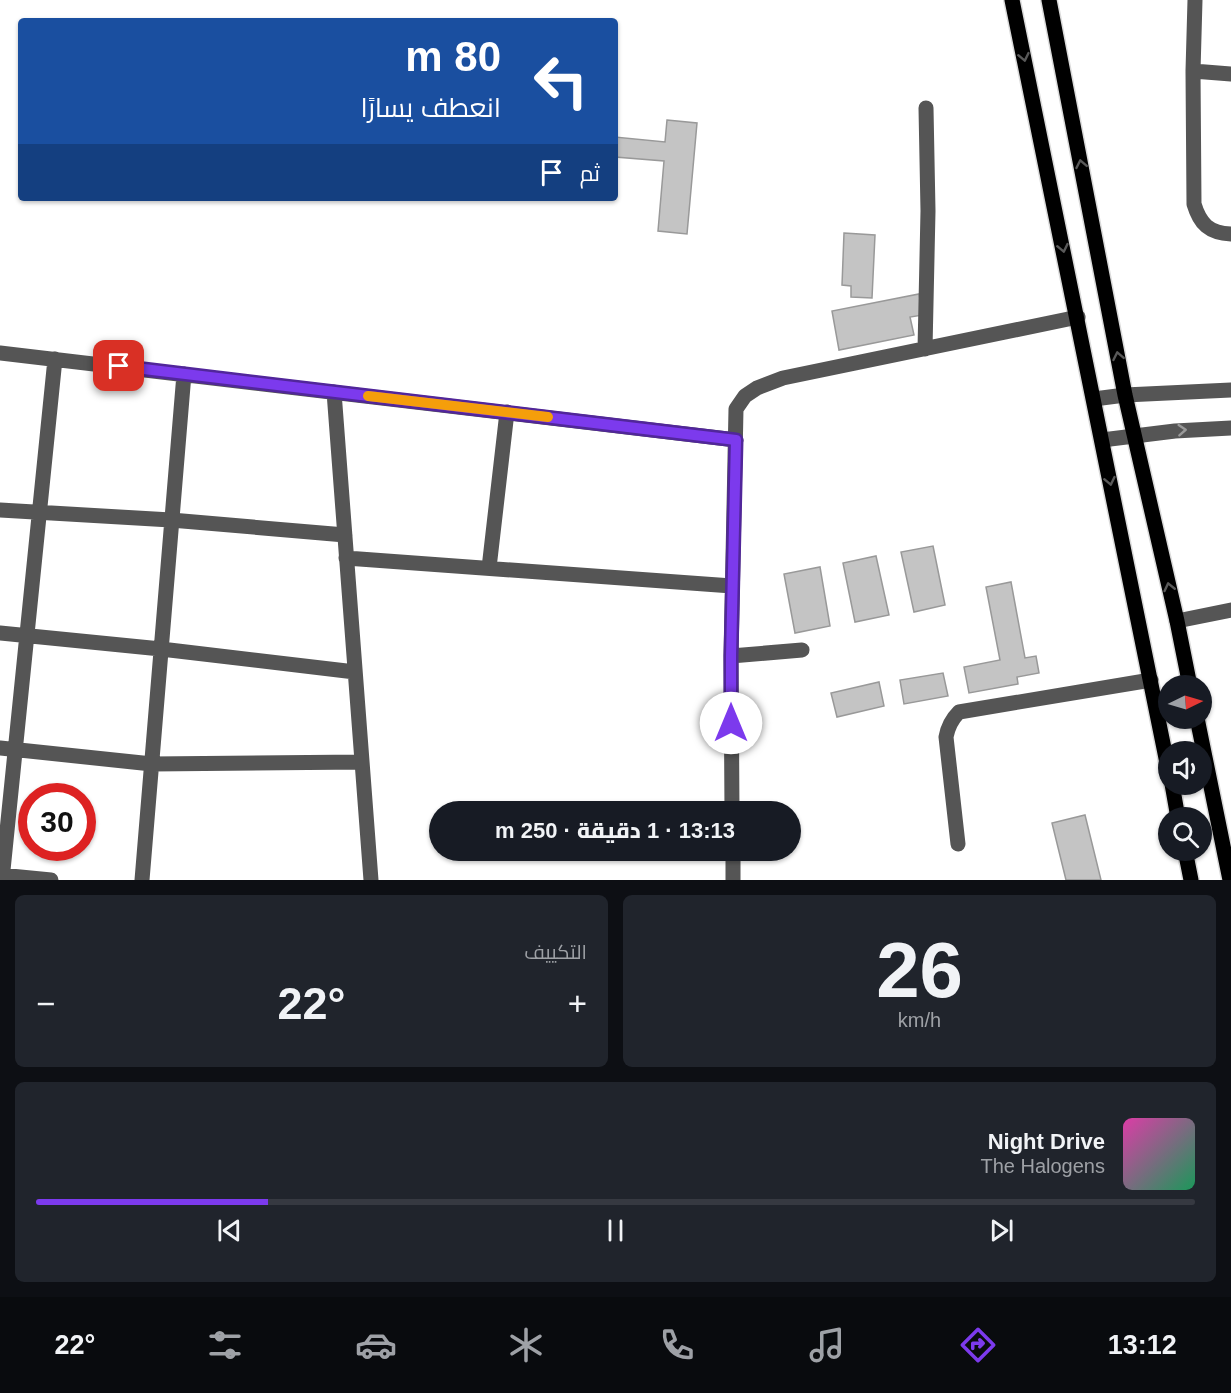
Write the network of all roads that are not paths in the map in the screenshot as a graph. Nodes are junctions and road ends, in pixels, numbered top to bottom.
1 (1012, 0) edge
2 (1049, 0) edge
3 (1195, 0) edge
4 (1193, 71) junction
5 (1231, 74) edge
6 (926, 108) dead end
7 (1231, 234) edge
8 (1078, 317) junction
9 (925, 349) junction
10 (0, 353) edge
11 (55, 359) junction
12 (184, 374) junction
13 (1231, 390) edge
14 (334, 392) junction
15 (1125, 395) junction
16 (1094, 399) junction
17 (507, 412) junction
18 (1231, 428) edge
19 (1134, 436) junction
20 (736, 440) junction
21 (1102, 440) junction
22 (0, 510) edge
23 (39, 512) junction
24 (171, 520) junction
25 (345, 535) junction
26 (346, 558) junction
27 (489, 568) junction
28 (732, 586) junction
29 (1231, 610) edge
30 (1177, 621) junction
31 (0, 633) edge
32 (27, 636) junction
33 (161, 650) junction
34 (802, 650) dead end
35 (731, 656) junction
36 (355, 672) junction
37 (1188, 675) edge
38 (1151, 680) junction
39 (1199, 729) edge
40 (1163, 741) edge
41 (8, 748) edge
42 (362, 762) junction
43 (152, 764) junction
44 (732, 801) edge
45 (958, 844) dead end
46 (733, 861) edge
47 (1187, 861) edge
48 (1, 877) edge
49 (51, 880) edge
50 (142, 880) edge
51 (370, 880) edge
52 (733, 880) edge
53 (1191, 880) edge
54 (1230, 880) edge

1 -> 8 main road
15 -> 2 main road
3 - 4 street
4 - 5 street
4 - 7 street
6 - 9 street
8 - 9 street
8 - 16 main road
9 - 20 street
10 - 11 street
11 - 12 street
11 - 23 street
12 - 14 street
12 - 24 street
13 - 15 street
14 - 17 street
14 - 25 street
15 - 16 street
15 - 19 main road
16 - 21 main road
17 - 20 street
17 - 27 street
19 -> 18 street
19 - 21 street
30 -> 19 main road
20 - 28 street
21 -> 38 main road
22 - 23 street
23 - 24 street
23 - 32 street
24 - 25 street
24 - 33 street
25 - 26 street
26 - 27 street
26 - 36 street
27 - 28 street
28 - 35 street
29 - 30 street
30 - 37 main road
31 - 32 street
32 - 33 street
32 - 41 street
33 - 36 street
33 - 43 street
34 - 35 street
35 - 44 street
36 - 42 street
38 - 40 main road
38 - 45 street
39 - 54 main road
41 - 43 street
41 - 48 street
42 - 43 street
42 - 51 street
43 - 50 street
46 - 52 street
47 - 53 main road
48 - 49 street

